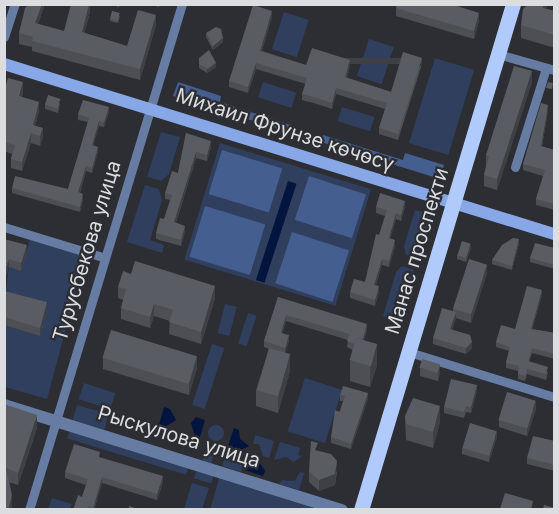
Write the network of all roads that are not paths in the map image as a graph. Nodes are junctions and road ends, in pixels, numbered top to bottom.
1 (15, 4) edge
2 (182, 4) edge
3 (513, 4) edge
4 (4, 37) edge
5 (498, 54) junction
6 (4, 64) edge
7 (550, 69) edge
8 (149, 107) junction
9 (515, 167) dead end
10 (453, 204) junction
11 (4, 227) edge
12 (555, 234) edge
13 (103, 257) junction
14 (409, 352) junction
15 (555, 397) edge
16 (4, 405) edge
17 (56, 420) junction
18 (29, 510) edge
19 (342, 510) edge
20 (361, 510) edge

1 - 4 street
2 - 8 street, Турусбекова улица
3 - 5 main road, Манас проспекти
5 - 7 street
5 - 10 main road, Манас проспекти
6 - 8 main road, Михаил Фрунзе көчөсү
7 - 9 street
8 - 10 main road, Михаил Фрунзе көчөсү
8 - 13 street, Турусбекова улица
10 - 12 main road, Михаил Фрунзе көчөсү
10 - 14 main road, Манас проспекти
11 - 13 street
13 - 17 street, Турусбекова улица
14 - 15 street
14 - 20 main road, Манас проспекти
16 - 17 street, Рыскулова улица
17 - 18 street, Турусбекова улица
17 - 19 street, Рыскулова улица

